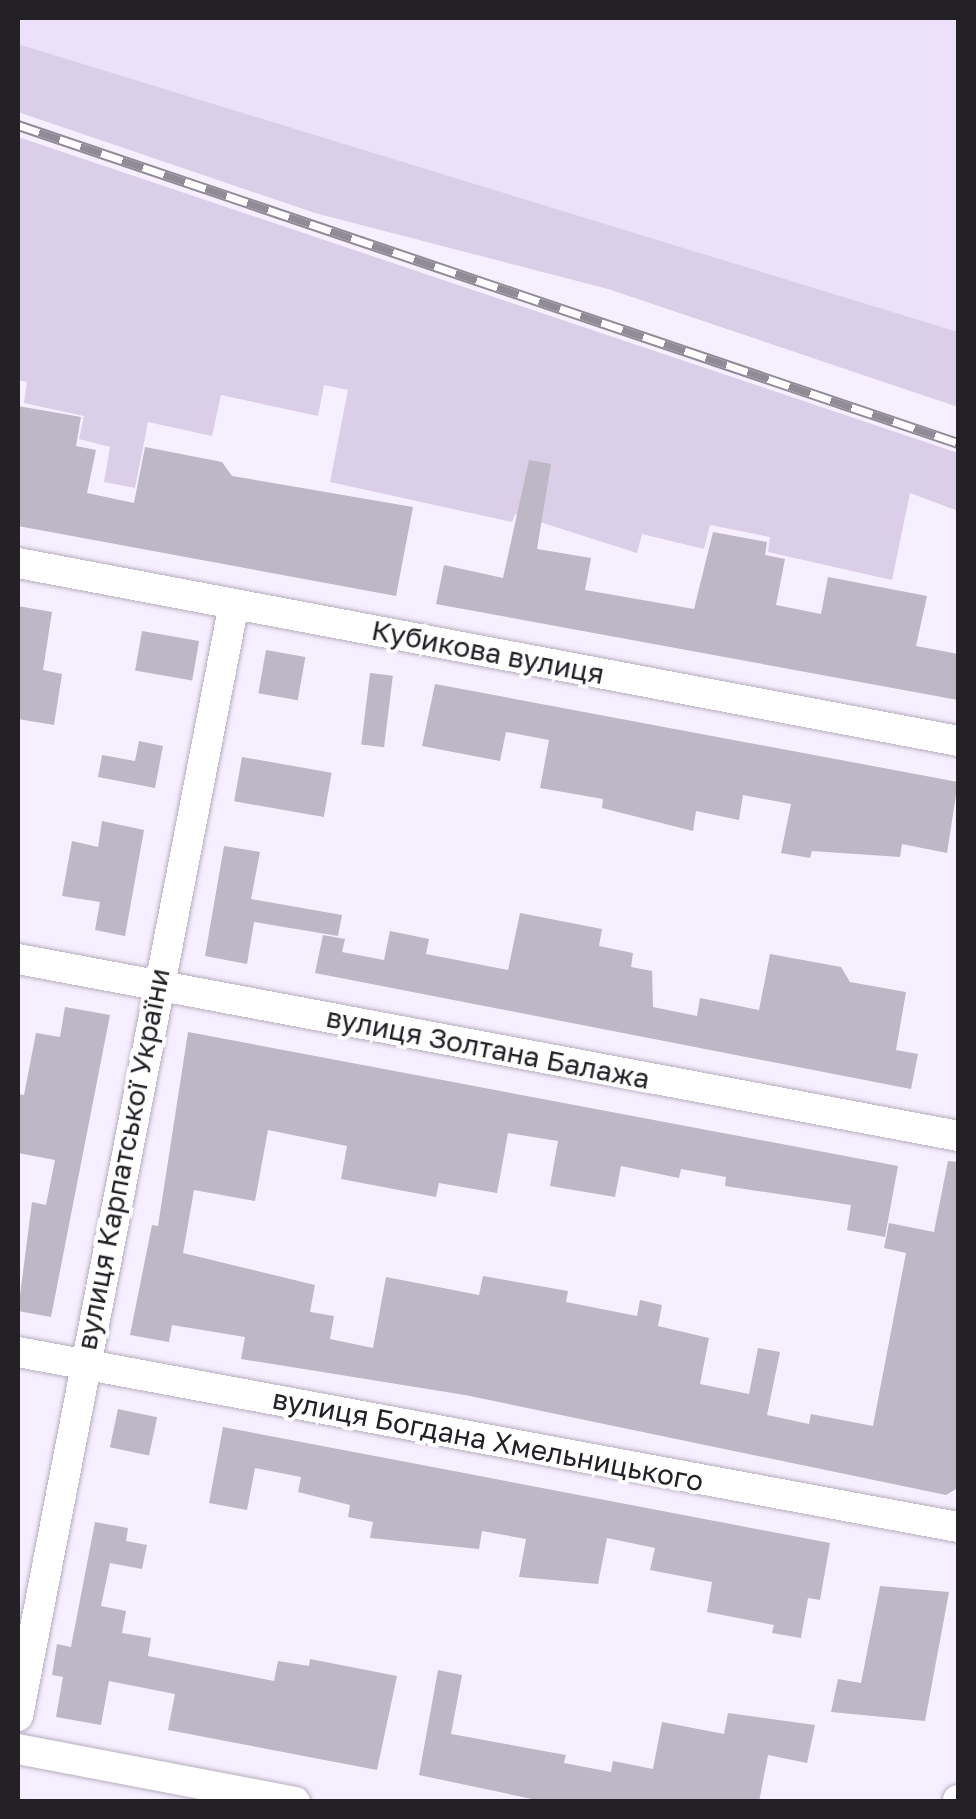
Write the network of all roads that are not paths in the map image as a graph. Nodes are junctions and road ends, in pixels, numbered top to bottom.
1 (18, 562) edge
2 (234, 604) junction
3 (958, 741) edge
4 (18, 959) edge
5 (157, 985) junction
6 (958, 1136) edge
7 (18, 1352) edge
8 (84, 1364) junction
9 (958, 1528) edge
10 (18, 1716) edge
11 (18, 1749) edge
12 (295, 1802) edge

1 - 2 street, Кубикова вулиця
2 - 3 street, Кубикова вулиця
2 - 5 street, вулиця Карпатської України
4 - 5 street, вулиця Золтана Балажа
5 - 6 street, вулиця Золтана Балажа
5 - 8 street, вулиця Карпатської України
7 - 8 street, вулиця Богдана Хмельницького
8 - 9 street, вулиця Богдана Хмельницького
8 - 10 street, вулиця Карпатської України
11 - 12 street

